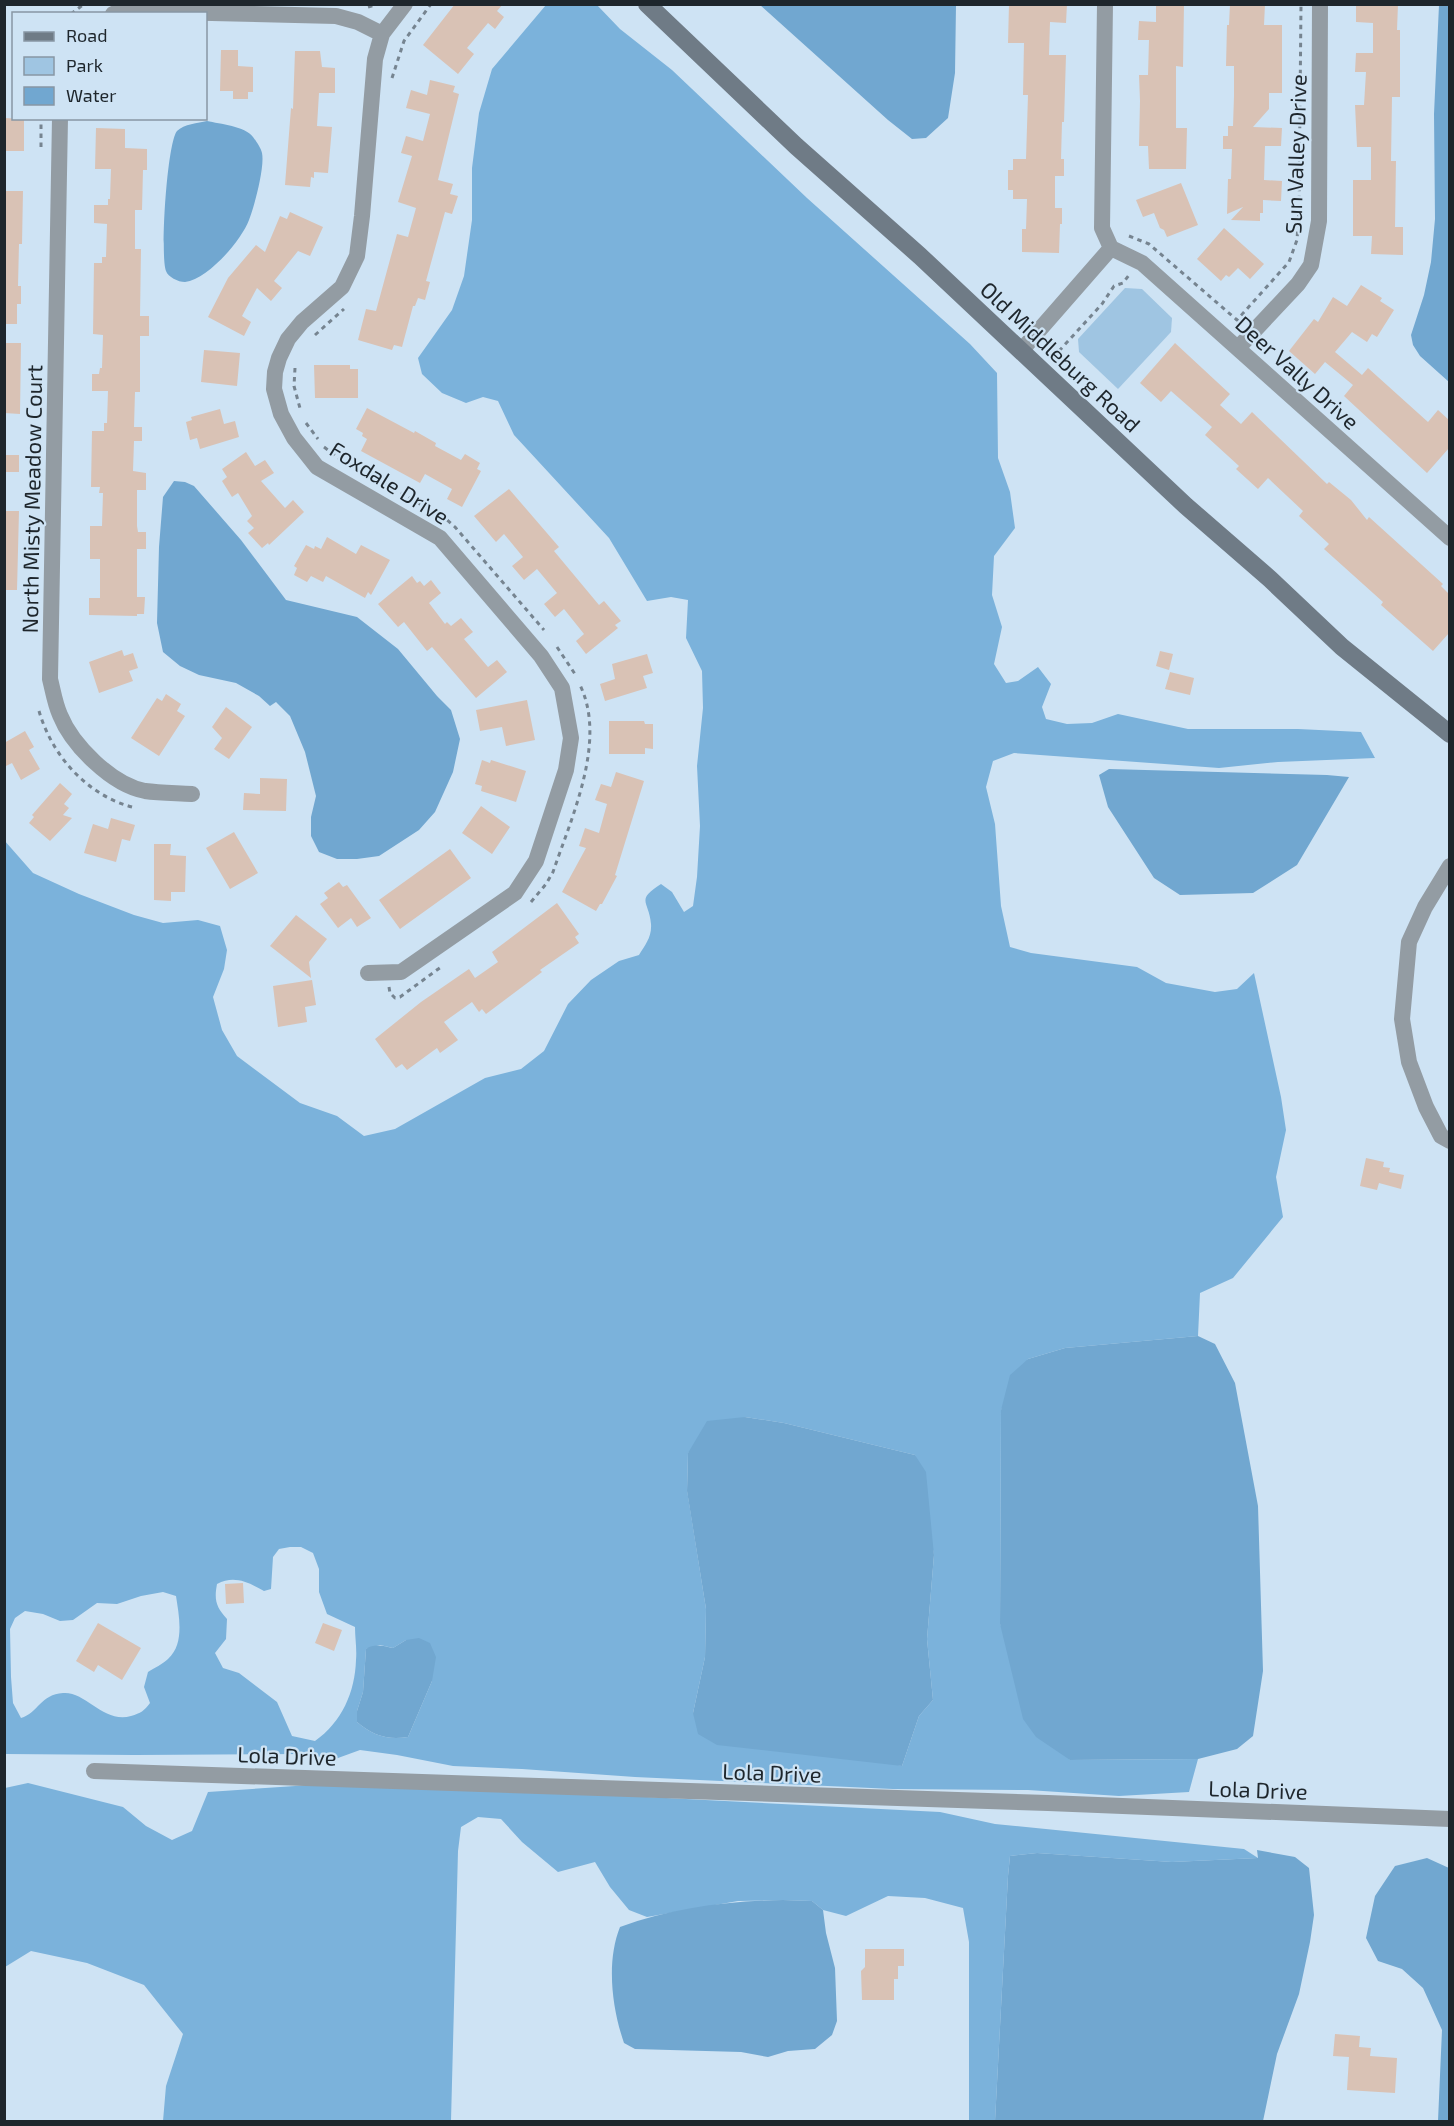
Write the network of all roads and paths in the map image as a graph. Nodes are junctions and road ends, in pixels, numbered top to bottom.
1 (363, 4) edge
2 (378, 4) edge
3 (405, 4) edge
4 (647, 4) edge
5 (1105, 4) edge
6 (1301, 4) edge
7 (1320, 4) edge
8 (120, 12) edge
9 (166, 12) edge
10 (207, 13) edge
11 (382, 34) junction
12 (60, 120) edge
13 (1129, 236) dead end
14 (1111, 248) junction
15 (1238, 348) junction
16 (1021, 351) junction
17 (1449, 538) edge
18 (1449, 734) edge
19 (192, 795) dead end
20 (1449, 866) edge
21 (368, 973) dead end
22 (1449, 1141) edge
23 (94, 1771) dead end
24 (1449, 1819) edge

1 - 2 path
3 - 11 street, Foxdale Drive
4 - 16 main road, Old Middleburg Road
5 - 14 street
6 - 13 path
7 - 15 street, Sun Valley Drive
8 - 9 street
10 - 11 street
11 - 21 street, Foxdale Drive
12 - 19 street, North Misty Meadow Court
14 - 15 street, Deer Vally Drive
14 - 16 street
15 - 17 street, Deer Vally Drive
16 - 18 main road, Old Middleburg Road
20 - 22 street
23 - 24 street, Lola Drive

